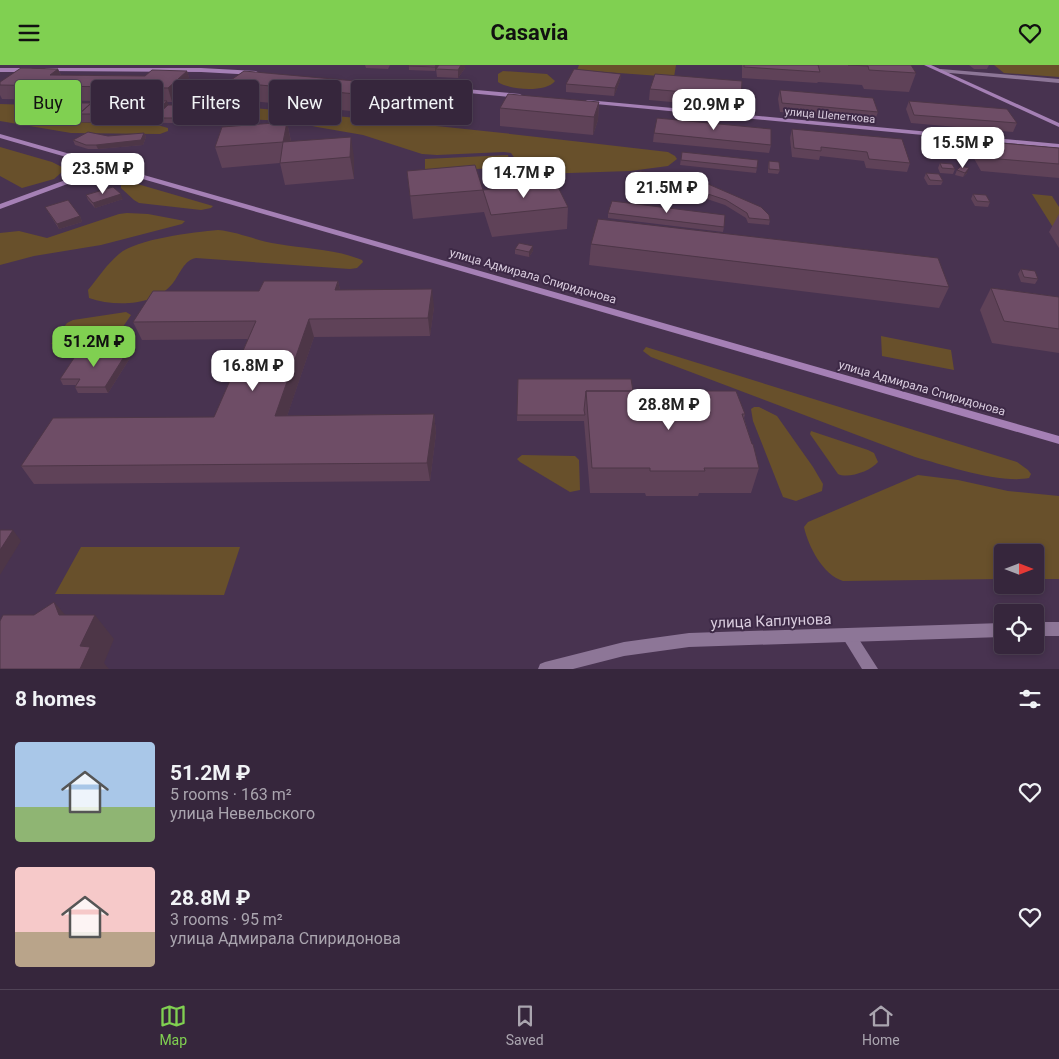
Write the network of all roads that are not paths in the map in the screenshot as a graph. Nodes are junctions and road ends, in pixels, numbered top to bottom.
1 (927, 65) edge
2 (0, 70) edge
3 (941, 71) junction
4 (262, 73) edge
5 (1059, 81) edge
6 (472, 92) edge
7 (527, 97) edge
8 (576, 101) edge
9 (1059, 125) edge
10 (0, 136) edge
11 (1059, 146) edge
12 (108, 167) junction
13 (0, 207) edge
14 (1059, 440) edge
15 (1044, 629) edge
16 (1059, 629) edge
17 (994, 630) edge
18 (848, 635) junction
19 (545, 669) edge
20 (871, 669) edge

1 - 3 main road
2 - 4 main road
3 - 5 street
3 - 9 main road
6 - 7 main road
8 - 11 main road, улица Шепеткова
10 - 12 main road, улица Адмирала Спиридонова
12 - 13 main road
12 - 14 main road, улица Адмирала Спиридонова
15 - 16 street
17 - 18 street, улица Каплунова
18 - 19 street, улица Каплунова
18 - 20 street

